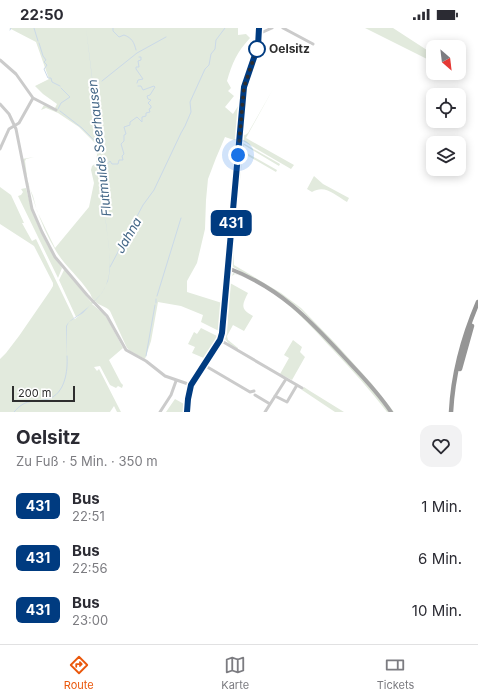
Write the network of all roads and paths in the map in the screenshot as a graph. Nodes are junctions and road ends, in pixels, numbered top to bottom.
1 (272, 28) edge
2 (283, 28) edge
3 (259, 30) edge
4 (313, 44) dead end
5 (0, 60) edge
6 (33, 98) junction
7 (0, 104) edge
8 (56, 110) dead end
9 (15, 126) junction
10 (0, 149) edge
11 (228, 268) junction
12 (478, 302) edge
13 (478, 309) edge
14 (220, 340) junction
15 (204, 365) junction
16 (286, 378) junction
17 (176, 381) junction
18 (191, 385) junction
19 (297, 385) junction
20 (302, 388) dead end
21 (275, 396) junction
22 (270, 404) junction
23 (160, 412) edge
24 (186, 412) edge
25 (265, 412) edge
26 (391, 412) edge
27 (451, 412) edge
28 (454, 412) edge

1 - 3 street
2 - 4 street
3 - 11 main road
5 - 6 street
6 - 8 street
6 - 9 street
7 - 9 street
9 - 10 street
9 - 17 street
11 - 14 street
11 - 26 main road
12 - 27 highway
13 - 28 highway
14 - 15 street
14 - 16 street
15 - 18 street
15 - 22 street
16 - 19 street
16 - 21 street
17 - 18 street
17 - 23 street
18 - 24 street
19 - 20 street
19 - 21 street
21 - 22 street
22 - 25 street

